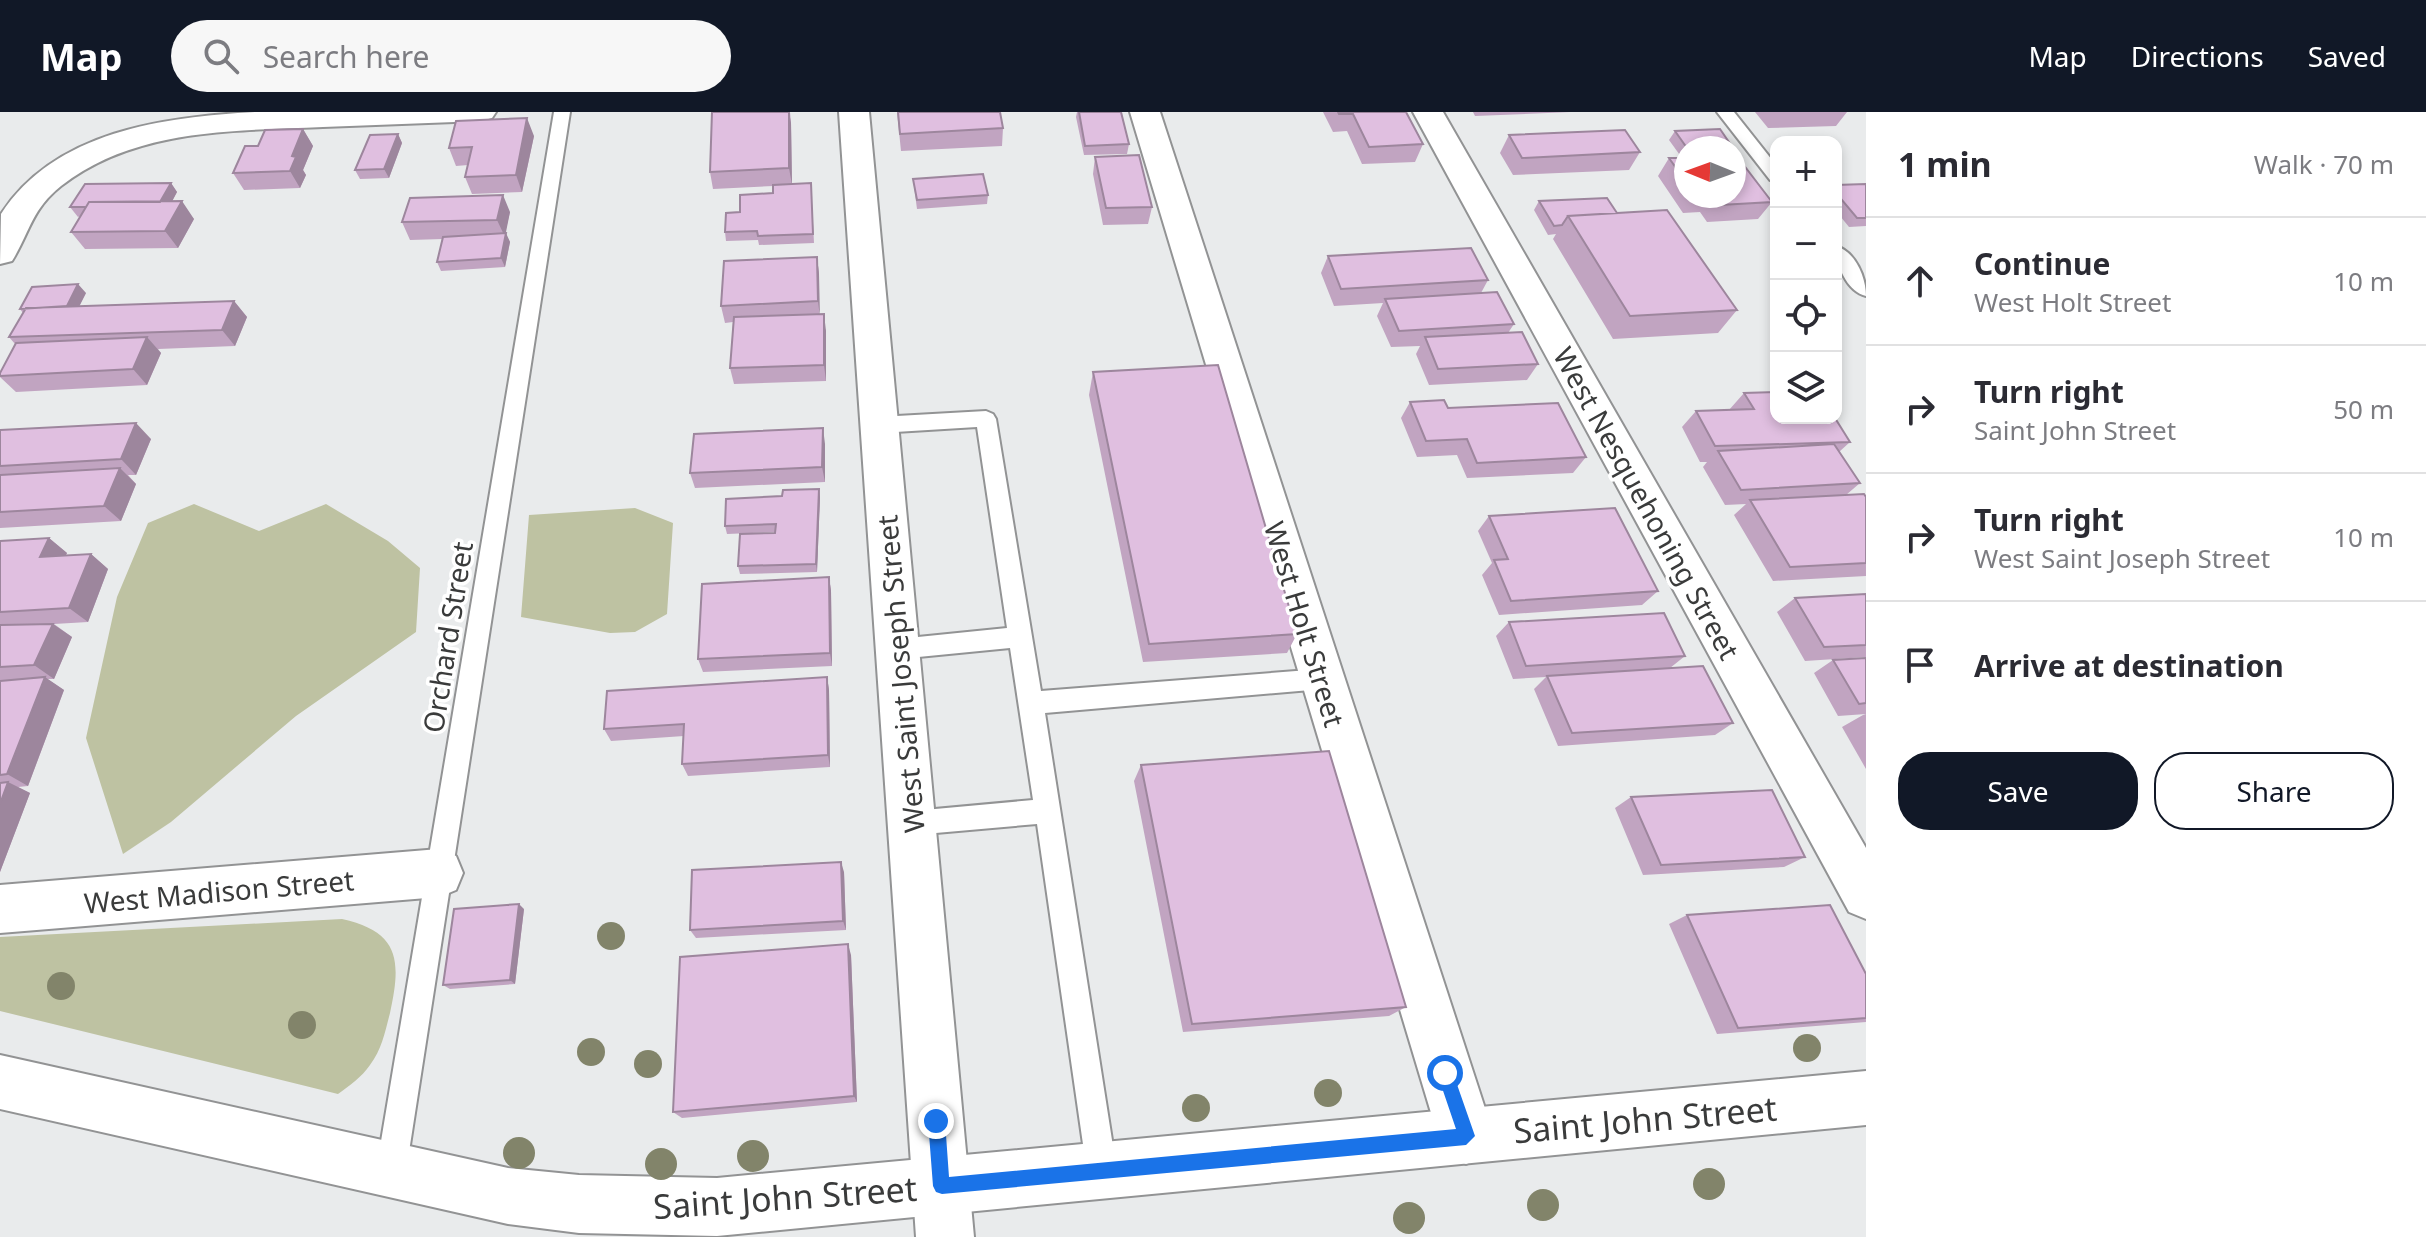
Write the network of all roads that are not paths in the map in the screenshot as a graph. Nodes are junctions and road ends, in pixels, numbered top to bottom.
1 (481, 112) edge
2 (562, 112) edge
3 (854, 112) edge
4 (1145, 112) edge
5 (1428, 112) edge
6 (1725, 112) edge
7 (215, 117) edge
8 (1770, 168) edge
9 (4, 236) edge
10 (1842, 260) edge
11 (1866, 290) edge
12 (879, 425) junction
13 (1021, 637) junction
14 (898, 649) junction
15 (1322, 679) junction
16 (1031, 703) junction
17 (1048, 811) junction
18 (913, 823) junction
19 (439, 873) junction
20 (1866, 895) edge
21 (0, 909) edge
22 (0, 1082) edge
23 (1866, 1098) edge
24 (1466, 1136) junction
25 (391, 1171) junction
26 (1102, 1172) junction
27 (944, 1212) edge

1 - 7 street
2 - 19 lane, Orchard Street
3 - 12 street, West Saint Joseph Street
4 - 15 street, West Holt Street
5 - 20 street, West Nesquehoning Street
6 - 8 lane
7 - 9 street
10 - 11 lane
12 - 13 lane
12 - 14 street, West Saint Joseph Street
13 - 14 lane
13 - 16 lane
14 - 18 street, West Saint Joseph Street
15 - 16 lane
15 - 24 street, West Holt Street
16 - 17 lane
17 - 18 lane
17 - 26 lane
18 - 27 street, West Saint Joseph Street
19 - 21 street, West Madison Street
19 - 25 lane, Orchard Street
22 - 25 street, Saint John Street
23 - 24 street, Saint John Street
24 - 26 street, Saint John Street
25 - 27 street, Saint John Street
26 - 27 street, Saint John Street

